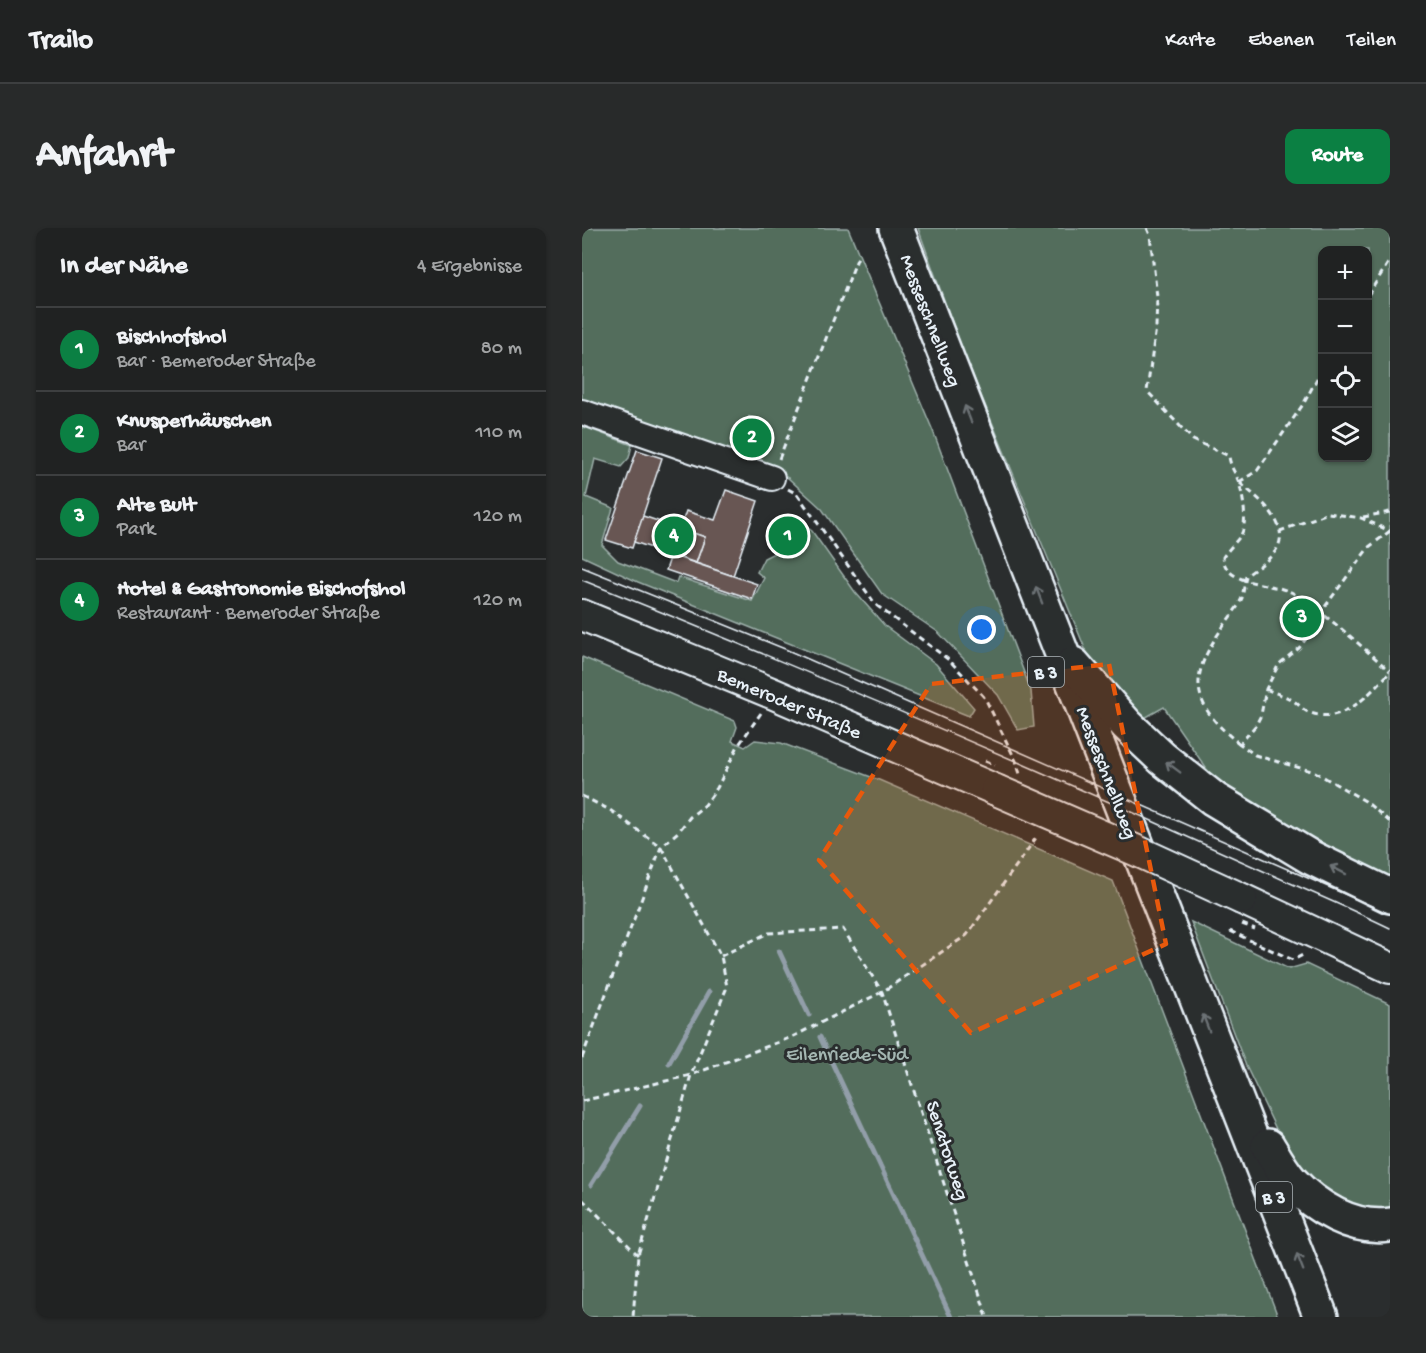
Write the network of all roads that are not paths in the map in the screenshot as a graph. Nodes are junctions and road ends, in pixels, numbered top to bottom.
1 (896, 228) edge
2 (866, 241) edge
3 (582, 412) edge
4 (772, 478) road end
5 (582, 615) edge
6 (1060, 650) junction
7 (1390, 896) edge
8 (1390, 968) edge
9 (1228, 1078) junction
10 (1390, 1225) edge
11 (1297, 1317) edge
12 (1321, 1317) edge

6 -> 1 highway, Messeschnellweg / B 3
2 - 11 highway, Messeschnellweg / B 3
3 - 4 lane
5 - 8 main road, Bemeroder Straße, bridge
7 -> 6 highway
9 -> 6 highway, Messeschnellweg / B 3
9 - 10 highway
12 -> 9 highway, Messeschnellweg / B 3

